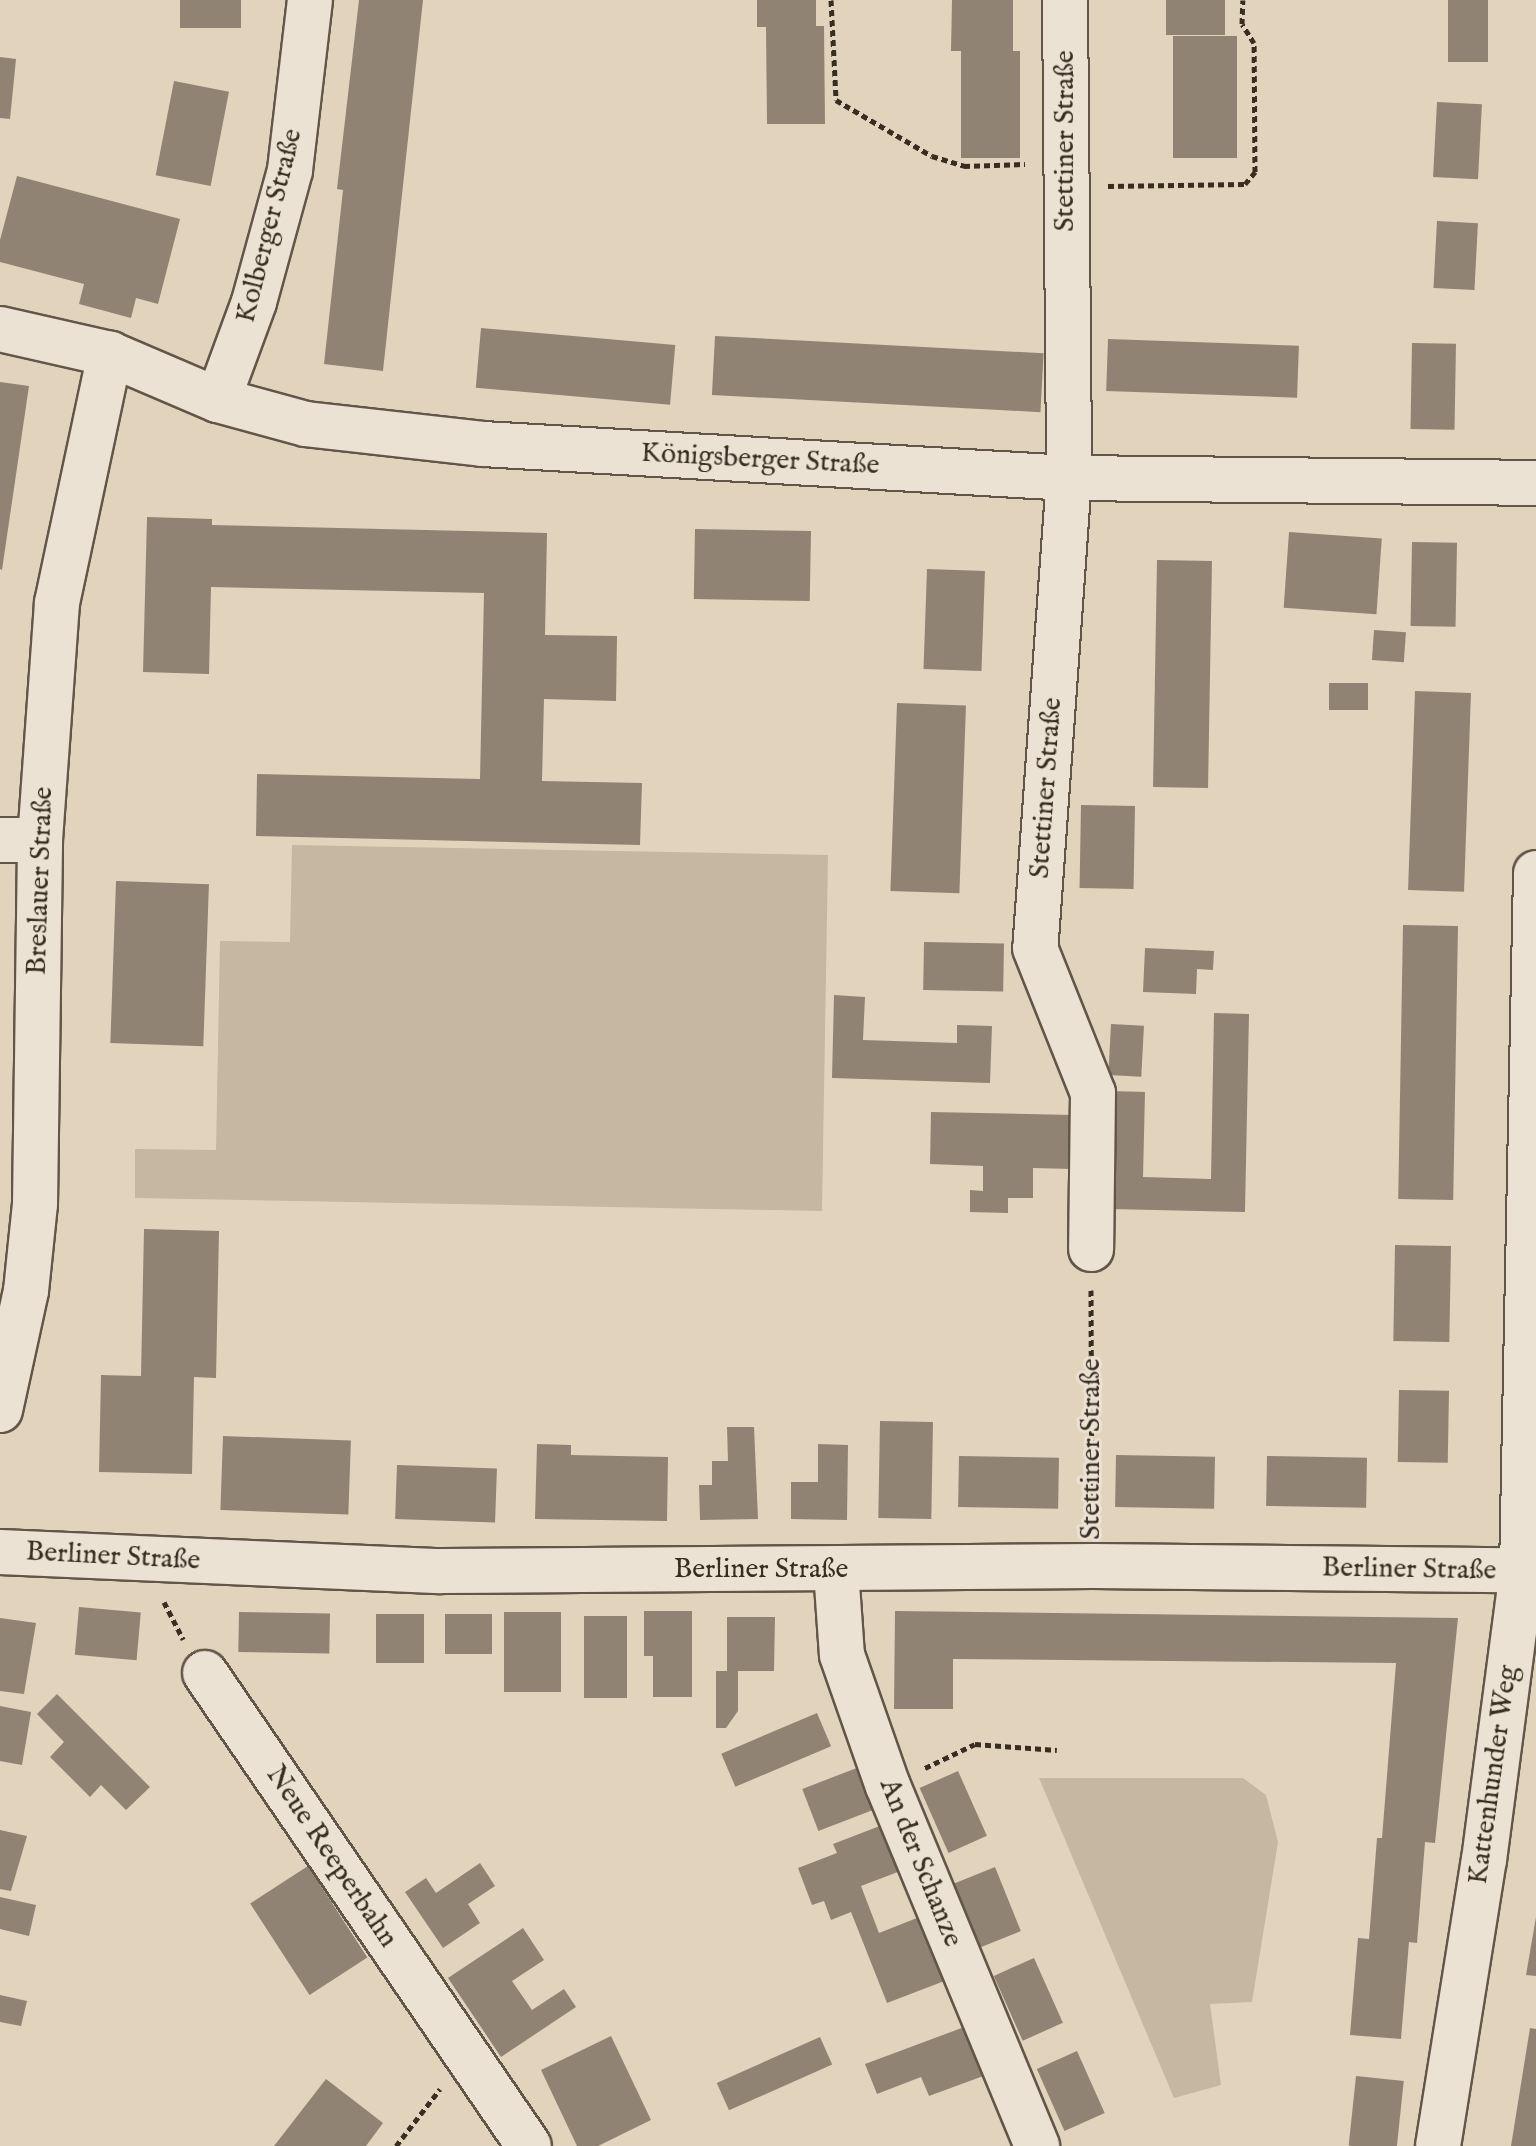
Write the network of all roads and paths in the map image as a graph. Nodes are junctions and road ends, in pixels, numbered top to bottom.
1 (310, 0) edge
2 (831, 0) edge
3 (1065, 0) edge
4 (1243, 0) edge
5 (1066, 175) junction
6 (0, 329) edge
7 (110, 354) junction
8 (218, 400) junction
9 (1069, 478) junction
10 (1536, 483) edge
11 (20, 840) edge
12 (1536, 873) edge
13 (1091, 1249) joint
14 (0, 1410) edge
15 (0, 1552) edge
16 (154, 1559) junction
17 (1093, 1566) junction
18 (836, 1570) junction
19 (1529, 1571) edge
20 (205, 1673) joint
21 (1057, 1750) dead end
22 (888, 1786) junction
23 (475, 2066) junction
24 (396, 2146) edge
25 (529, 2146) edge
26 (1037, 2146) edge
27 (1438, 2146) edge

1 - 8 street, Kolberger Straße
2 - 5 path
3 - 5 street, Stettiner Straße
4 - 5 path
5 - 9 street, Stettiner Straße
6 - 7 street, Königsberger Straße
7 - 8 street, Königsberger Straße
7 - 11 street, Breslauer Straße
8 - 9 street, Königsberger Straße
9 - 10 street, Königsberger Straße
9 - 13 street, Stettiner Straße
11 - 14 street, Breslauer Straße
12 - 19 street, Kattenhunder Weg
13 - 17 path, Stettiner Straße
15 - 16 street, Berliner Straße
16 - 18 street, Berliner Straße
16 - 20 path
17 - 18 street, Berliner Straße
17 - 19 street, Berliner Straße
18 - 22 street, An der Schanze
19 - 27 street, Kattenhunder Weg
20 - 23 street, Neue Reeperbahn
21 - 22 path
22 - 26 street, An der Schanze
23 - 24 path
23 - 25 street, Neue Reeperbahn

